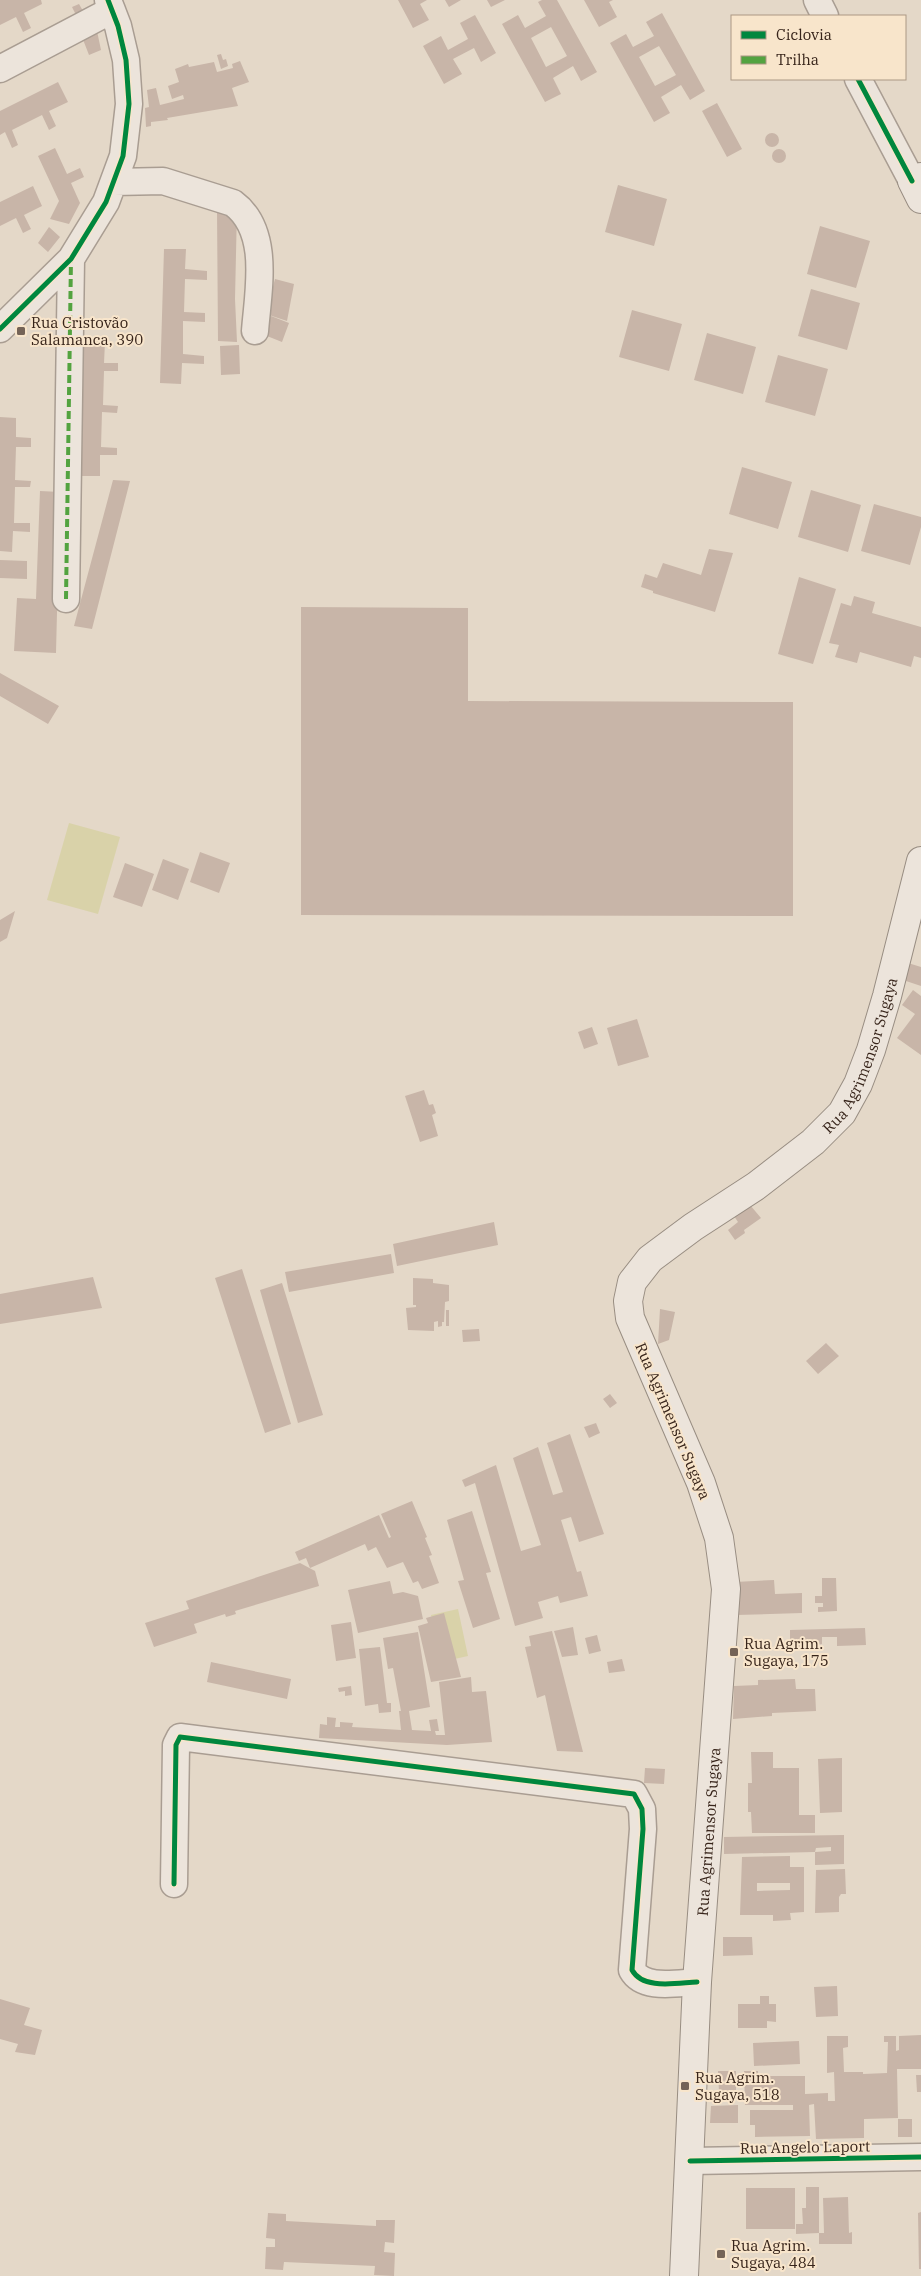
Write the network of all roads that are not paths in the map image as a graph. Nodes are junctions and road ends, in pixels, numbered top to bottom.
1 (817, 0) edge
2 (110, 5) edge
3 (825, 15) edge
4 (0, 69) edge
5 (859, 80) edge
6 (114, 182) junction
7 (918, 186) edge
8 (71, 259) junction
9 (0, 329) edge
10 (255, 331) dead end
11 (66, 599) dead end
12 (921, 860) edge
13 (174, 1884) dead end
14 (697, 1982) junction
15 (921, 2157) edge
16 (690, 2161) junction
17 (684, 2276) edge

1 - 3 street
2 - 4 street
2 - 6 street
5 - 7 street
6 - 8 street
6 - 10 street
8 - 9 street
8 - 11 street
12 - 14 main road, Rua Agrimensor Sugaya
13 - 14 street
14 - 16 main road, Rua Agrimensor Sugaya
15 - 16 street, Rua Angelo Laport
16 - 17 main road, Rua Agrimensor Sugaya

